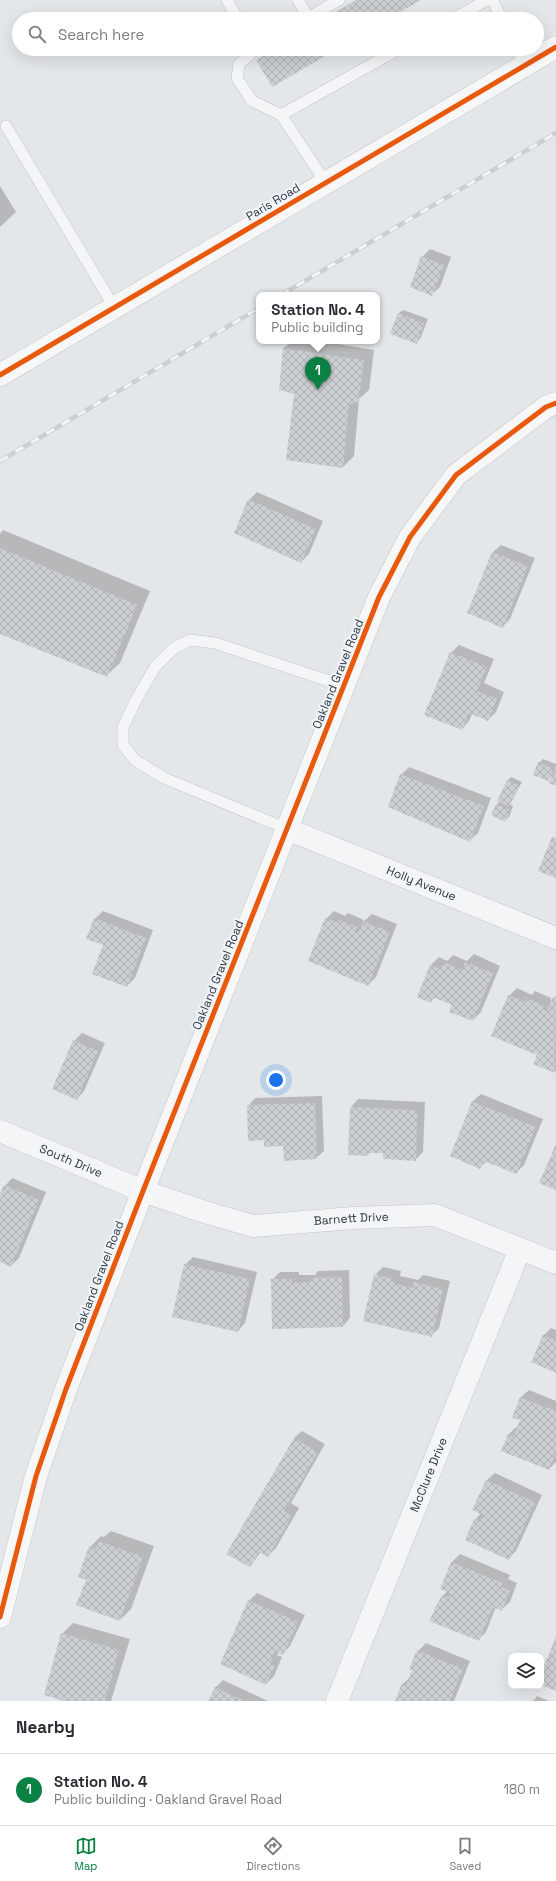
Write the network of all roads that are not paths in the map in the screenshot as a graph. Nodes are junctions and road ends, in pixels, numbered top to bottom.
1 (228, 0) edge
2 (298, 0) edge
3 (339, 0) edge
4 (487, 0) edge
5 (492, 0) edge
6 (234, 12) edge
7 (304, 12) edge
8 (318, 12) edge
9 (466, 12) edge
10 (498, 12) edge
11 (556, 47) edge
12 (544, 50) edge
13 (248, 56) edge
14 (386, 56) edge
15 (521, 57) edge
16 (281, 115) junction
17 (6, 126) dead end
18 (326, 182) junction
19 (114, 307) junction
20 (0, 375) edge
21 (556, 403) edge
22 (344, 686) junction
23 (287, 828) junction
24 (556, 938) edge
25 (0, 1131) edge
26 (143, 1191) junction
27 (520, 1249) junction
28 (556, 1263) edge
29 (0, 1617) edge
30 (337, 1701) edge

1 - 6 lane
2 - 7 lane
3 - 8 lane
4 - 9 lane
5 - 10 lane
11 - 12 street, Paris Road
13 - 16 lane
14 - 16 lane
15 - 18 street, Paris Road
16 - 18 lane
17 - 19 lane
18 - 19 street, Paris Road
19 - 20 street, Paris Road
21 - 22 street, Oakland Gravel Road
22 - 23 street, Oakland Gravel Road
22 - 23 lane
23 - 24 street, Holly Avenue
23 - 26 street, Oakland Gravel Road
25 - 26 street, South Drive
26 - 27 street, Barnett Drive
26 - 29 street, Oakland Gravel Road
27 - 28 street, Barnett Drive
27 - 30 street, McClure Drive

